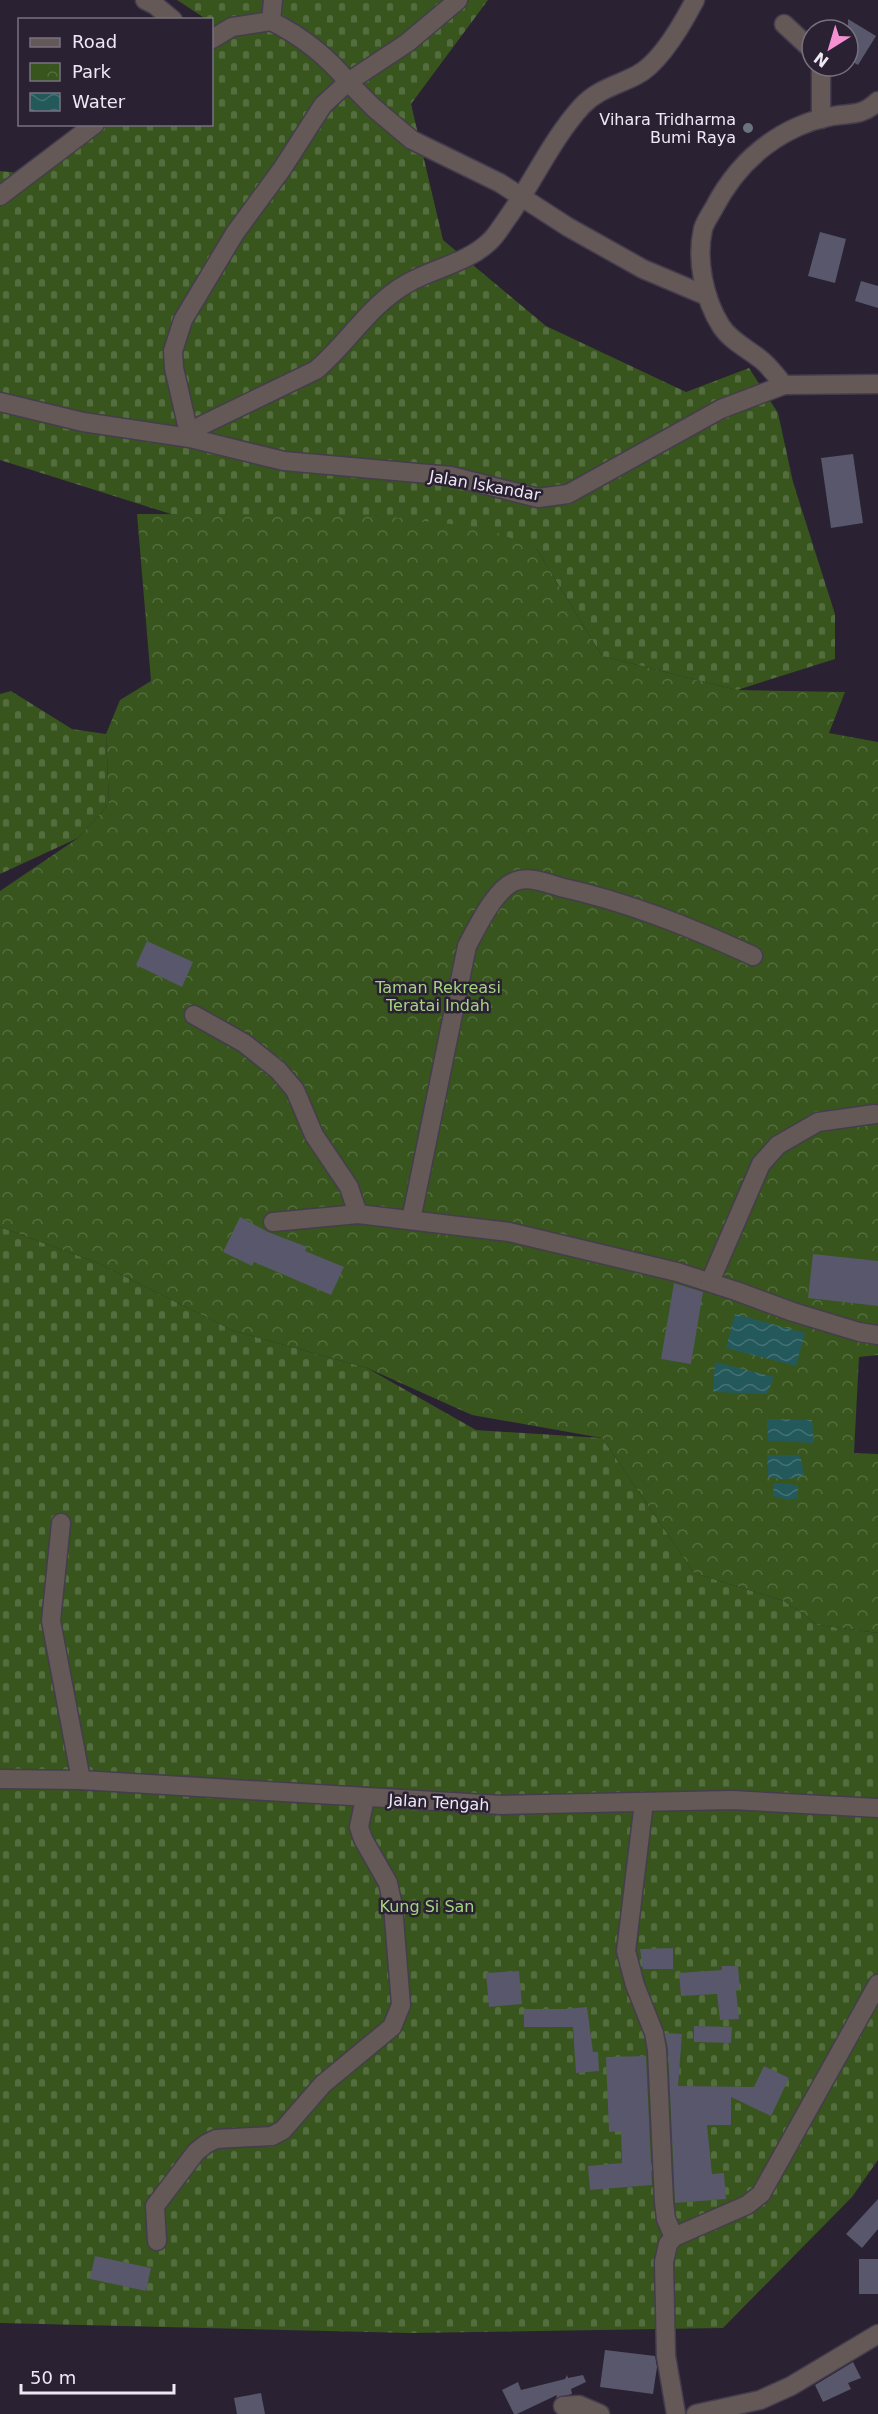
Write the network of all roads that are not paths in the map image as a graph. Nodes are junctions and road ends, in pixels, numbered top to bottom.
1 (145, 0) edge
2 (273, 0) edge
3 (458, 0) edge
4 (695, 0) edge
5 (171, 18) edge
6 (271, 21) junction
7 (784, 24) dead end
8 (213, 38) edge
9 (800, 39) edge
10 (821, 78) edge
11 (348, 82) junction
12 (878, 101) edge
13 (821, 119) junction
14 (92, 126) edge
15 (0, 196) edge
16 (523, 196) junction
17 (707, 296) junction
18 (878, 384) edge
19 (784, 385) junction
20 (0, 402) edge
21 (189, 435) junction
22 (753, 956) dead end
23 (194, 1015) dead end
24 (875, 1114) dead end
25 (358, 1214) junction
26 (411, 1220) junction
27 (273, 1222) dead end
28 (710, 1282) junction
29 (878, 1335) edge
30 (61, 1522) dead end
31 (0, 1779) edge
32 (81, 1780) junction
33 (365, 1798) junction
34 (644, 1802) junction
35 (878, 1808) edge
36 (878, 1984) edge
37 (674, 2238) junction
38 (157, 2241) dead end
39 (878, 2334) edge
40 (563, 2406) dead end
41 (600, 2414) edge
42 (676, 2414) edge
43 (696, 2414) edge

1 - 5 street
2 - 6 street
3 - 11 street
4 - 16 street
6 - 8 street
6 - 11 street
7 - 9 street
10 - 13 street
11 - 16 street
11 - 21 street
12 - 13 street
13 - 17 street
14 - 15 street
16 - 17 street
16 - 21 street
17 - 19 street
18 - 19 street, Jalan Iskandar
19 - 21 street, Jalan Iskandar
20 - 21 street, Jalan Iskandar
22 - 26 street
23 - 25 street
24 - 28 street
25 - 26 street
25 - 27 street
26 - 28 street
28 - 29 street
30 - 32 street
31 - 32 street, Jalan Tengah
32 - 33 street, Jalan Tengah
33 - 34 street, Jalan Tengah
33 - 38 street
34 - 35 street, Jalan Tengah
34 - 37 street
36 - 37 street
37 - 42 street
39 - 43 street
40 - 41 street

